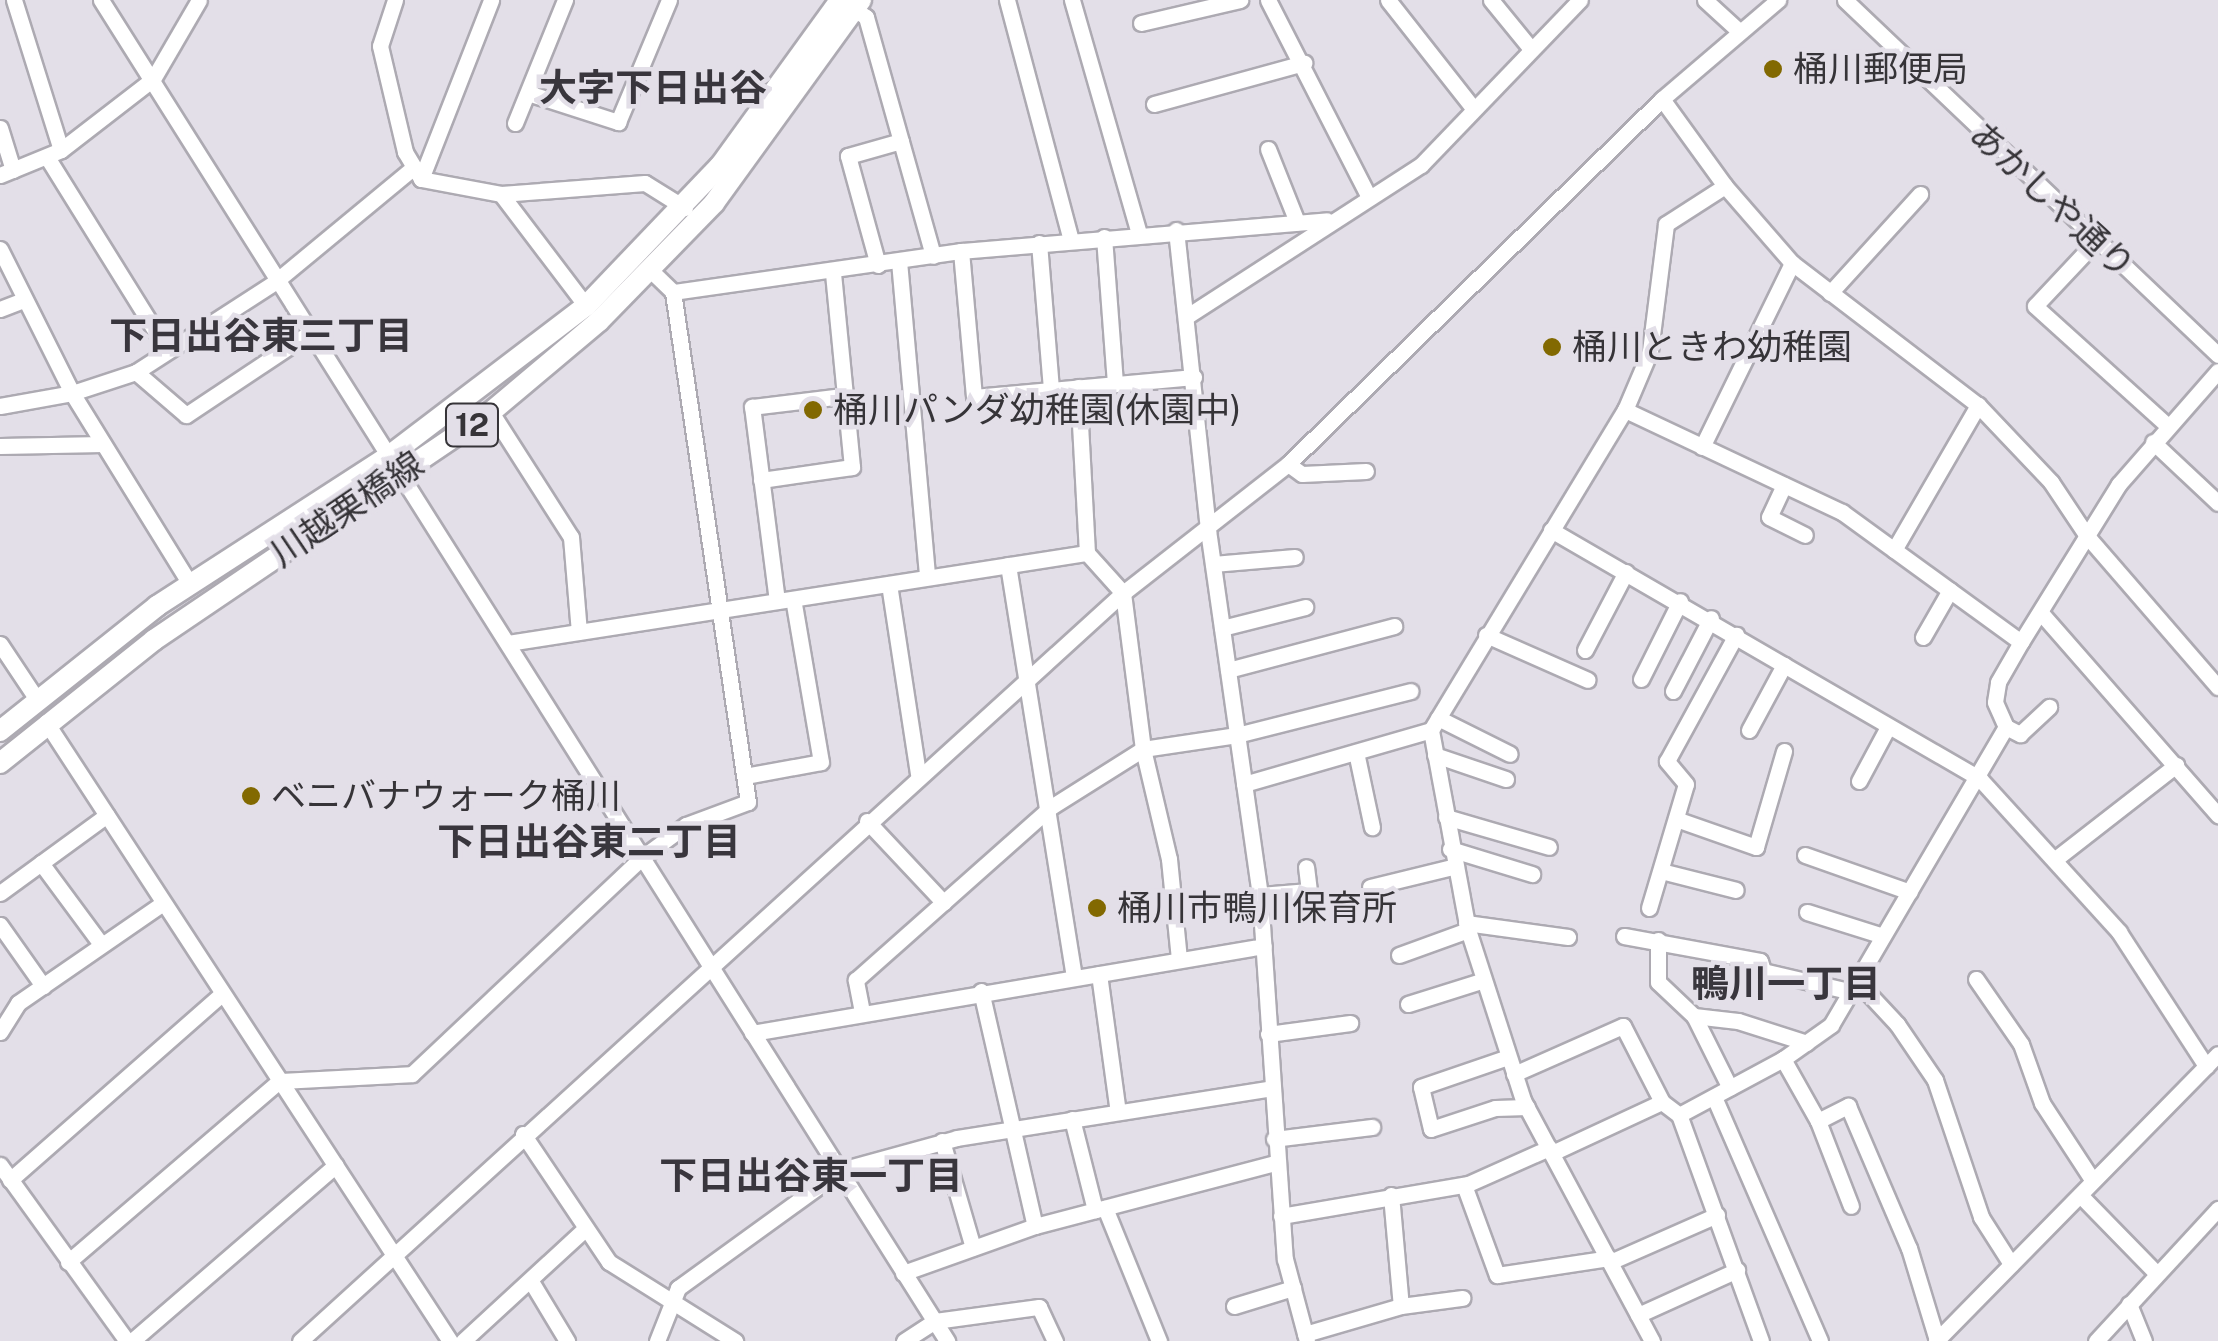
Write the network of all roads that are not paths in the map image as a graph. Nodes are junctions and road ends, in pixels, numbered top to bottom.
1 (14, 0) edge
2 (101, 0) edge
3 (199, 0) edge
4 (395, 0) edge
5 (491, 0) edge
6 (565, 0) edge
7 (669, 0) edge
8 (1007, 0) edge
9 (1072, 0) edge
10 (1240, 0) edge
11 (1268, 0) edge
12 (1388, 0) edge
13 (1491, 0) edge
14 (1580, 0) edge
15 (1705, 0) edge
16 (1778, 0) edge
17 (1845, 0) edge
18 (847, 2) edge
19 (1142, 23) dead end
20 (1740, 32) junction
21 (1531, 49) junction
22 (1304, 63) junction
23 (153, 79) junction
24 (528, 93) junction
25 (1662, 99) junction
26 (1154, 104) dead end
27 (1473, 108) junction
28 (515, 124) dead end
29 (0, 128) edge
30 (901, 141) junction
31 (1268, 150) dead end
32 (54, 153) junction
33 (6, 173) edge
34 (418, 173) junction
35 (1724, 186) junction
36 (501, 194) junction
37 (1368, 194) junction
38 (1920, 194) dead end
39 (685, 208) junction
40 (1327, 220) junction
41 (1297, 222) junction
42 (1176, 230) junction
43 (1139, 234) junction
44 (1104, 237) junction
45 (1071, 240) junction
46 (2096, 242) junction
47 (1039, 243) junction
48 (0, 249) edge
49 (961, 251) junction
50 (933, 256) junction
51 (899, 261) junction
52 (1792, 263) junction
53 (878, 265) junction
54 (651, 271) junction
55 (833, 273) junction
56 (276, 282) junction
57 (673, 292) junction
58 (1830, 293) junction
59 (24, 300) junction
60 (586, 306) junction
61 (0, 309) edge
62 (1189, 315) junction
63 (308, 334) junction
64 (167, 350) junction
65 (2218, 355) edge
66 (2218, 371) edge
67 (136, 372) junction
68 (1194, 377) junction
69 (1116, 384) junction
70 (1078, 387) junction
71 (1051, 390) junction
72 (72, 393) junction
73 (843, 396) junction
74 (1978, 405) junction
75 (0, 406) edge
76 (1625, 410) junction
77 (491, 412) junction
78 (2168, 426) junction
79 (2153, 442) junction
80 (102, 444) junction
81 (0, 446) edge
82 (1702, 447) junction
83 (389, 456) junction
84 (1288, 464) junction
85 (1366, 471) dead end
86 (401, 475) junction
87 (761, 480) junction
88 (1784, 485) junction
89 (2218, 503) edge
90 (1208, 530) junction
91 (1551, 530) junction
92 (1804, 535) dead end
93 (2087, 536) junction
94 (1894, 550) junction
95 (1087, 553) junction
96 (1295, 557) dead end
97 (1213, 564) junction
98 (1008, 565) junction
99 (1626, 572) junction
100 (927, 577) junction
101 (190, 584) junction
102 (889, 584) junction
103 (1950, 590) junction
104 (1122, 593) junction
105 (785, 600) junction
106 (1680, 601) junction
107 (1306, 607) dead end
108 (718, 611) junction
109 (2041, 613) junction
110 (1711, 618) junction
111 (1394, 626) dead end
112 (1222, 628) junction
113 (580, 632) junction
114 (1486, 634) junction
115 (1736, 635) junction
116 (1923, 637) dead end
117 (2021, 642) junction
118 (508, 643) junction
119 (0, 644) edge
120 (1585, 650) dead end
121 (1784, 665) junction
122 (1228, 670) junction
123 (1027, 679) junction
124 (1641, 679) dead end
125 (1588, 680) dead end
126 (2218, 687) edge
127 (1673, 691) dead end
128 (1412, 692) dead end
129 (36, 698) junction
130 (2049, 707) dead end
131 (46, 722) junction
132 (1434, 724) junction
133 (1888, 726) junction
134 (2006, 727) junction
135 (1749, 730) dead end
136 (0, 731) edge
137 (1237, 734) junction
138 (1143, 749) junction
139 (1784, 751) dead end
140 (1356, 752) junction
141 (1510, 754) dead end
142 (1435, 755) junction
143 (0, 763) edge
144 (2176, 765) junction
145 (918, 774) junction
146 (745, 776) junction
147 (1506, 779) dead end
148 (1980, 779) junction
149 (1859, 782) dead end
150 (1244, 784) junction
151 (1051, 808) junction
152 (107, 815) junction
153 (2218, 815) edge
154 (1446, 817) junction
155 (1676, 819) junction
156 (867, 821) junction
157 (1372, 827) dead end
158 (1549, 847) dead end
159 (1450, 849) junction
160 (1805, 855) dead end
161 (2058, 857) junction
162 (640, 859) junction
163 (41, 863) junction
164 (1306, 867) dead end
165 (1452, 867) junction
166 (1661, 871) junction
167 (1532, 874) dead end
168 (1370, 887) dead end
169 (1736, 890) dead end
170 (1910, 892) junction
171 (0, 893) edge
172 (1260, 895) junction
173 (163, 902) junction
174 (944, 903) junction
175 (1650, 908) dead end
176 (1808, 912) dead end
177 (0, 926) edge
178 (1467, 926) junction
179 (1880, 935) junction
180 (1624, 936) dead end
181 (1568, 937) dead end
182 (1658, 940) junction
183 (101, 944) junction
184 (1264, 946) junction
185 (1399, 955) dead end
186 (1178, 960) junction
187 (708, 969) junction
188 (1098, 974) junction
189 (1074, 978) junction
190 (1976, 979) dead end
191 (1480, 981) junction
192 (1852, 985) junction
193 (43, 986) junction
194 (980, 991) junction
195 (222, 994) junction
196 (0, 997) edge
197 (18, 1004) junction
198 (1408, 1004) dead end
199 (862, 1012) junction
200 (1694, 1016) junction
201 (1350, 1023) dead end
202 (0, 1032) edge
203 (752, 1033) junction
204 (1268, 1034) junction
205 (1807, 1043) junction
206 (1508, 1057) junction
207 (1783, 1059) junction
208 (2212, 1060) edge
209 (1514, 1074) junction
210 (278, 1081) junction
211 (1272, 1088) junction
212 (1730, 1088) junction
213 (1714, 1096) junction
214 (1662, 1102) junction
215 (1526, 1107) junction
216 (1118, 1112) junction
217 (1678, 1114) junction
218 (1072, 1119) junction
219 (1818, 1121) junction
220 (1372, 1127) dead end
221 (1014, 1128) junction
222 (523, 1134) junction
223 (1274, 1139) junction
224 (942, 1142) junction
225 (1550, 1151) junction
226 (1276, 1163) junction
227 (336, 1165) junction
228 (0, 1166) edge
229 (841, 1170) junction
230 (10, 1180) junction
231 (2092, 1181) junction
232 (1464, 1185) junction
233 (2080, 1194) junction
234 (1392, 1195) junction
235 (1851, 1206) dead end
236 (1100, 1209) junction
237 (1717, 1215) junction
238 (1281, 1216) junction
239 (2216, 1218) edge
240 (1035, 1226) junction
241 (584, 1229) junction
242 (973, 1248) junction
243 (396, 1254) junction
244 (1610, 1260) junction
245 (68, 1262) junction
246 (2012, 1264) junction
247 (1736, 1270) junction
248 (903, 1273) junction
249 (2156, 1273) junction
250 (532, 1283) junction
251 (1293, 1288) junction
252 (1462, 1298) dead end
253 (672, 1301) junction
254 (2129, 1304) junction
255 (1234, 1306) dead end
256 (1401, 1306) junction
257 (1638, 1315) junction
258 (935, 1322) junction
259 (1306, 1338) edge
260 (1942, 1339) edge
261 (129, 1341) edge
262 (300, 1341) edge
263 (450, 1341) edge
264 (462, 1341) edge
265 (567, 1341) edge
266 (657, 1341) edge
267 (736, 1341) edge
268 (904, 1341) edge
269 (947, 1341) edge
270 (1056, 1341) edge
271 (1159, 1341) edge
272 (1652, 1341) edge
273 (1762, 1341) edge
274 (1820, 1341) edge
275 (2096, 1341) edge
276 (2144, 1341) edge

1 - 32 street
2 - 23 street
3 - 23 street
4 - 34 street
5 - 34 street
6 - 24 street
7 - 24 street
8 - 45 street
9 - 43 street
10 - 19 street
11 - 22 street
12 - 27 street
13 - 21 street
14 - 21 street
15 - 20 street
16 - 20 street
17 - 46 street, あかしや通り
18 - 30 street
18 - 39 main road, 川越栗橋線 / 12
18 - 54 main road, 川越栗橋線 / 12
20 - 25 street
21 - 27 street
22 - 26 street
22 - 37 street
23 - 32 street
23 - 56 street
24 - 28 street
25 - 35 street
25 - 84 street
27 - 37 street
29 - 33 street
30 - 50 street
30 - 53 street
31 - 41 street
32 - 33 street
32 - 64 street
34 - 36 street
34 - 56 street
35 - 52 street
35 - 76 street
36 - 39 street
36 - 60 street
37 - 40 street
38 - 58 street
39 - 60 main road, 川越栗橋線 / 12
40 - 41 street
40 - 62 street
41 - 42 street
42 - 43 street
42 - 62 street
43 - 44 street
44 - 45 street
44 - 69 street
45 - 47 street
46 - 65 street, あかしや通り
46 - 78 street
47 - 49 street
47 - 71 street
48 - 59 street
49 - 50 street
49 - 71 street
50 - 51 street
51 - 53 street
51 - 100 street
52 - 58 street
52 - 82 street
53 - 55 street
54 - 57 street
54 - 77 main road, 川越栗橋線 / 12
55 - 57 street
55 - 73 street
56 - 63 street
56 - 64 street
57 - 108 street
58 - 74 street
59 - 61 street
59 - 72 street
60 - 83 main road, 川越栗橋線 / 12
62 - 68 street
63 - 67 street
63 - 83 street
64 - 67 street
66 - 78 street
67 - 72 street
68 - 69 street
68 - 90 street
69 - 70 street
70 - 71 street
70 - 95 street
72 - 75 street
72 - 80 street
73 - 87 street
73 - 87 street
74 - 93 street
74 - 94 street
76 - 82 street
76 - 91 street
77 - 86 main road, 川越栗橋線 / 12
77 - 113 street
78 - 79 street
79 - 89 street
79 - 93 street
80 - 81 street
80 - 101 street
82 - 88 street
83 - 86 street
83 - 101 main road, 川越栗橋線 / 12
84 - 85 street
84 - 90 street
86 - 118 street
86 - 131 main road, 川越栗橋線 / 12
87 - 105 street
88 - 92 street
88 - 94 street
90 - 97 street
90 - 104 street
91 - 99 street
91 - 114 street
93 - 109 street
93 - 126 street
94 - 103 street
95 - 98 street
95 - 104 street
96 - 97 street
97 - 112 street
98 - 100 street
98 - 123 street
99 - 106 street
99 - 120 street
100 - 102 street
101 - 129 main road, 川越栗橋線 / 12
102 - 105 street
102 - 145 street
103 - 116 street
103 - 117 street
104 - 123 street
104 - 138 street
105 - 108 street
105 - 146 street
106 - 110 street
106 - 124 street
107 - 112 street
108 - 113 street
108 - 146 street
109 - 117 street
109 - 144 street
110 - 115 street
110 - 127 street
111 - 122 street
112 - 122 street
113 - 118 street
114 - 125 street
114 - 132 street
115 - 121 street
115 - 155 street
117 - 134 street
118 - 162 street
119 - 129 street
121 - 133 street
121 - 135 street
122 - 137 street
123 - 145 street
123 - 151 street
128 - 137 street
129 - 136 main road, 川越栗橋線 / 12
130 - 134 street
131 - 143 main road, 川越栗橋線 / 12
131 - 152 street
132 - 140 street
132 - 141 street
132 - 142 street
133 - 148 street
133 - 149 street
134 - 148 street
137 - 138 street
137 - 150 street
138 - 151 street
138 - 186 street
139 - 155 street
140 - 150 street
140 - 157 street
142 - 147 street
142 - 154 street
144 - 153 street
144 - 161 street
145 - 156 street
146 - 162 street
148 - 161 street
148 - 170 street
150 - 172 street
151 - 174 street
151 - 189 street
152 - 163 street
152 - 173 street
154 - 158 street
154 - 159 street
155 - 166 street
156 - 174 street
156 - 187 street
159 - 165 street
159 - 167 street
160 - 170 street
161 - 208 street
162 - 187 street
162 - 210 street
163 - 171 street
163 - 183 street
164 - 172 street
165 - 168 street
165 - 178 street
166 - 169 street
166 - 175 street
170 - 179 street
172 - 184 street
173 - 183 street
173 - 195 street
174 - 199 street
176 - 179 street
177 - 193 street
178 - 181 street
178 - 185 street
178 - 191 street
179 - 192 street
180 - 182 street
182 - 192 street
182 - 200 street
183 - 193 street
184 - 186 street
184 - 204 street
186 - 188 street
187 - 203 street
187 - 222 street
188 - 189 street
188 - 216 street
189 - 194 street
190 - 231 street
191 - 198 street
191 - 206 street
192 - 205 street
192 - 246 street
193 - 197 street
194 - 199 street
194 - 221 street
195 - 210 street
195 - 230 street
196 - 197 street
197 - 202 street
199 - 203 street
200 - 205 street
200 - 212 street
201 - 204 street
203 - 229 street
204 - 211 street
205 - 207 street
206 - 209 street
206 - 215 street
207 - 212 street
207 - 219 street
208 - 231 street
209 - 214 street
209 - 215 street
210 - 227 street
210 - 245 street
211 - 216 street
211 - 223 street
212 - 213 street
213 - 217 street
213 - 274 street
214 - 217 street
214 - 225 street
215 - 225 street
216 - 218 street
217 - 237 street
218 - 221 street
218 - 236 street
219 - 235 street
219 - 260 street
220 - 223 street
221 - 224 street
221 - 240 street
222 - 241 street
222 - 243 street
223 - 226 street
224 - 229 street
224 - 242 street
225 - 232 street
225 - 244 street
226 - 236 street
226 - 238 street
227 - 243 street
227 - 261 street
228 - 230 street
229 - 248 street
229 - 253 street
230 - 245 street
231 - 233 street
232 - 234 street
232 - 244 street
233 - 246 street
233 - 249 street
234 - 238 street
234 - 256 street
236 - 240 street
236 - 271 street
237 - 244 street
237 - 247 street
238 - 251 street
239 - 249 street
240 - 242 street
241 - 250 street
241 - 253 street
242 - 248 street
243 - 262 street
243 - 263 street
244 - 257 street
245 - 261 street
246 - 260 street
247 - 257 street
247 - 273 street
248 - 258 street
249 - 254 street
250 - 264 street
250 - 265 street
251 - 255 street
251 - 259 street
252 - 256 street
253 - 266 street
253 - 267 street
254 - 275 street
254 - 276 street
256 - 259 street
257 - 272 street
258 - 268 street
258 - 269 street
258 - 270 street

